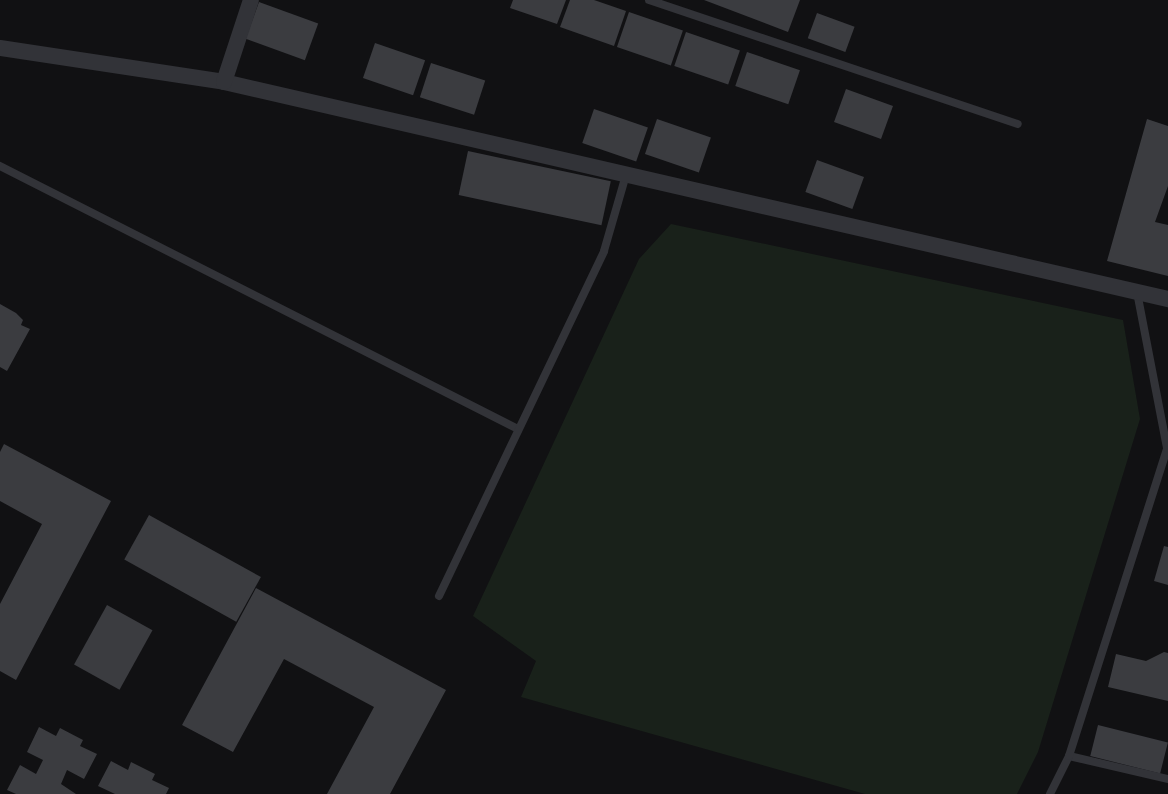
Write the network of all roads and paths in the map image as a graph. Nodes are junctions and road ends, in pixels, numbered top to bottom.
1 (251, 0) edge
2 (649, 0) edge
3 (0, 48) edge
4 (224, 82) junction
5 (1018, 124) dead end
6 (0, 166) edge
7 (626, 175) junction
8 (1137, 292) junction
9 (1168, 299) edge
10 (518, 429) junction
11 (1167, 448) edge
12 (439, 596) dead end
13 (1069, 756) junction
14 (1168, 779) edge
15 (1049, 794) edge

1 - 4 street
2 - 5 lane
3 - 4 street
4 - 7 street
6 - 10 lane
7 - 8 street
7 - 10 lane
8 - 9 street
8 - 11 lane
10 - 12 lane
11 - 13 lane
13 - 14 lane
13 - 15 lane

